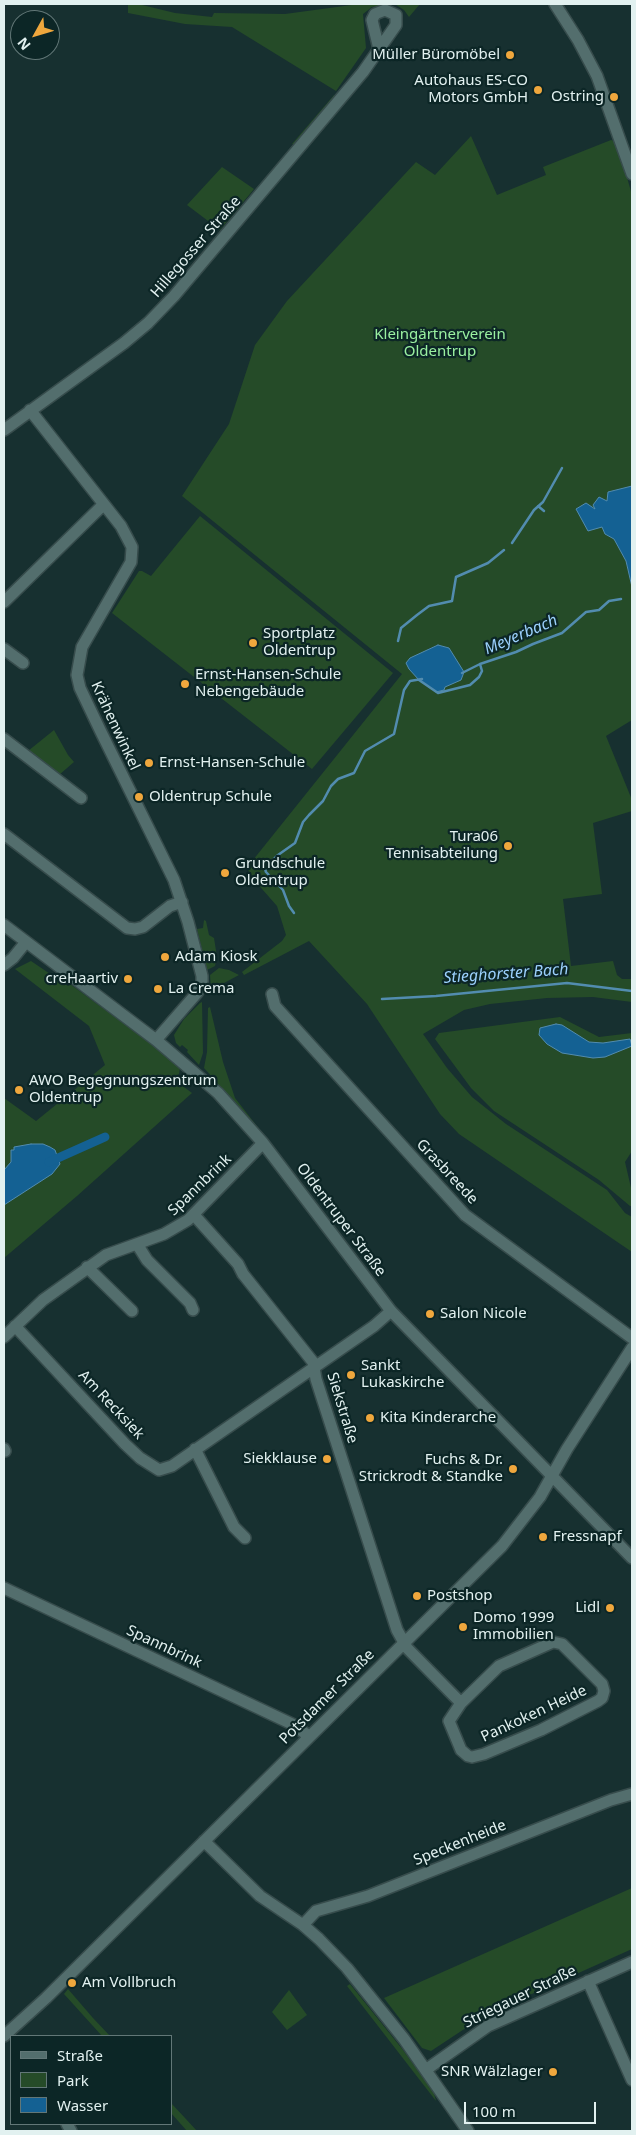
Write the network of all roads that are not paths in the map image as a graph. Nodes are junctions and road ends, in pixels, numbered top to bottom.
1 (550, 4) edge
2 (555, 4) edge
3 (562, 17) junction
4 (379, 49) dead end
5 (632, 174) edge
6 (30, 410) junction
7 (4, 430) edge
8 (104, 505) junction
9 (4, 602) edge
10 (4, 649) edge
11 (23, 663) dead end
12 (4, 739) edge
13 (81, 798) dead end
14 (4, 834) edge
15 (182, 902) junction
16 (4, 925) edge
17 (26, 942) junction
18 (4, 965) edge
19 (272, 994) dead end
20 (156, 1040) junction
21 (263, 1143) junction
22 (194, 1215) junction
23 (137, 1244) junction
24 (87, 1268) junction
25 (193, 1310) dead end
26 (132, 1311) dead end
27 (391, 1311) junction
28 (15, 1326) junction
29 (4, 1337) edge
30 (632, 1338) edge
31 (632, 1348) edge
32 (314, 1367) junction
33 (195, 1449) junction
34 (552, 1476) junction
35 (245, 1538) dead end
36 (632, 1558) edge
37 (4, 1588) edge
38 (403, 1643) junction
39 (461, 1703) junction
40 (309, 1736) junction
41 (632, 1794) edge
42 (204, 1841) junction
43 (303, 1925) junction
44 (632, 1962) edge
45 (588, 1981) junction
46 (9, 2035) edge
47 (427, 2069) junction
48 (632, 2080) edge
49 (468, 2131) edge

1 - 3 street
2 - 3 street
3 - 5 street
4 - 6 street, Hillegosser Straße
6 - 7 street, Hillegosser Straße
6 - 8 street, Krähenwinkel
8 - 9 street
8 - 15 street, Krähenwinkel
10 - 11 street
12 - 13 street
14 - 15 street
15 - 20 street, Krähenwinkel
16 - 17 street, Oldentruper Straße
17 - 18 street
17 - 20 street, Oldentruper Straße
19 - 30 street, Grasbreede
20 - 21 street, Oldentruper Straße
21 - 22 street, Spannbrink
21 - 27 street, Oldentruper Straße
22 - 23 street, Spannbrink
22 - 32 street, Siekstraße
23 - 24 street, Spannbrink
23 - 25 street
24 - 26 street
24 - 28 street, Spannbrink
27 - 32 street, Am Recksiek
27 - 34 street, Oldentruper Straße
28 - 29 street, Spannbrink
28 - 33 street, Am Recksiek
31 - 34 street, Potsdamer Straße
32 - 33 street, Am Recksiek
32 - 38 street, Siekstraße
33 - 35 street
34 - 36 street, Oldentruper Straße
34 - 38 street, Potsdamer Straße
37 - 40 street, Spannbrink
38 - 39 street
38 - 40 street, Potsdamer Straße
39 - 39 street, Pankoken Heide
40 - 42 street, Potsdamer Straße
41 - 43 street, Speckenheide
42 - 43 street
42 - 46 street, Potsdamer Straße
43 - 47 street
44 - 45 street, Striegauer Straße
45 - 47 street, Striegauer Straße
45 - 48 street
47 - 49 street

